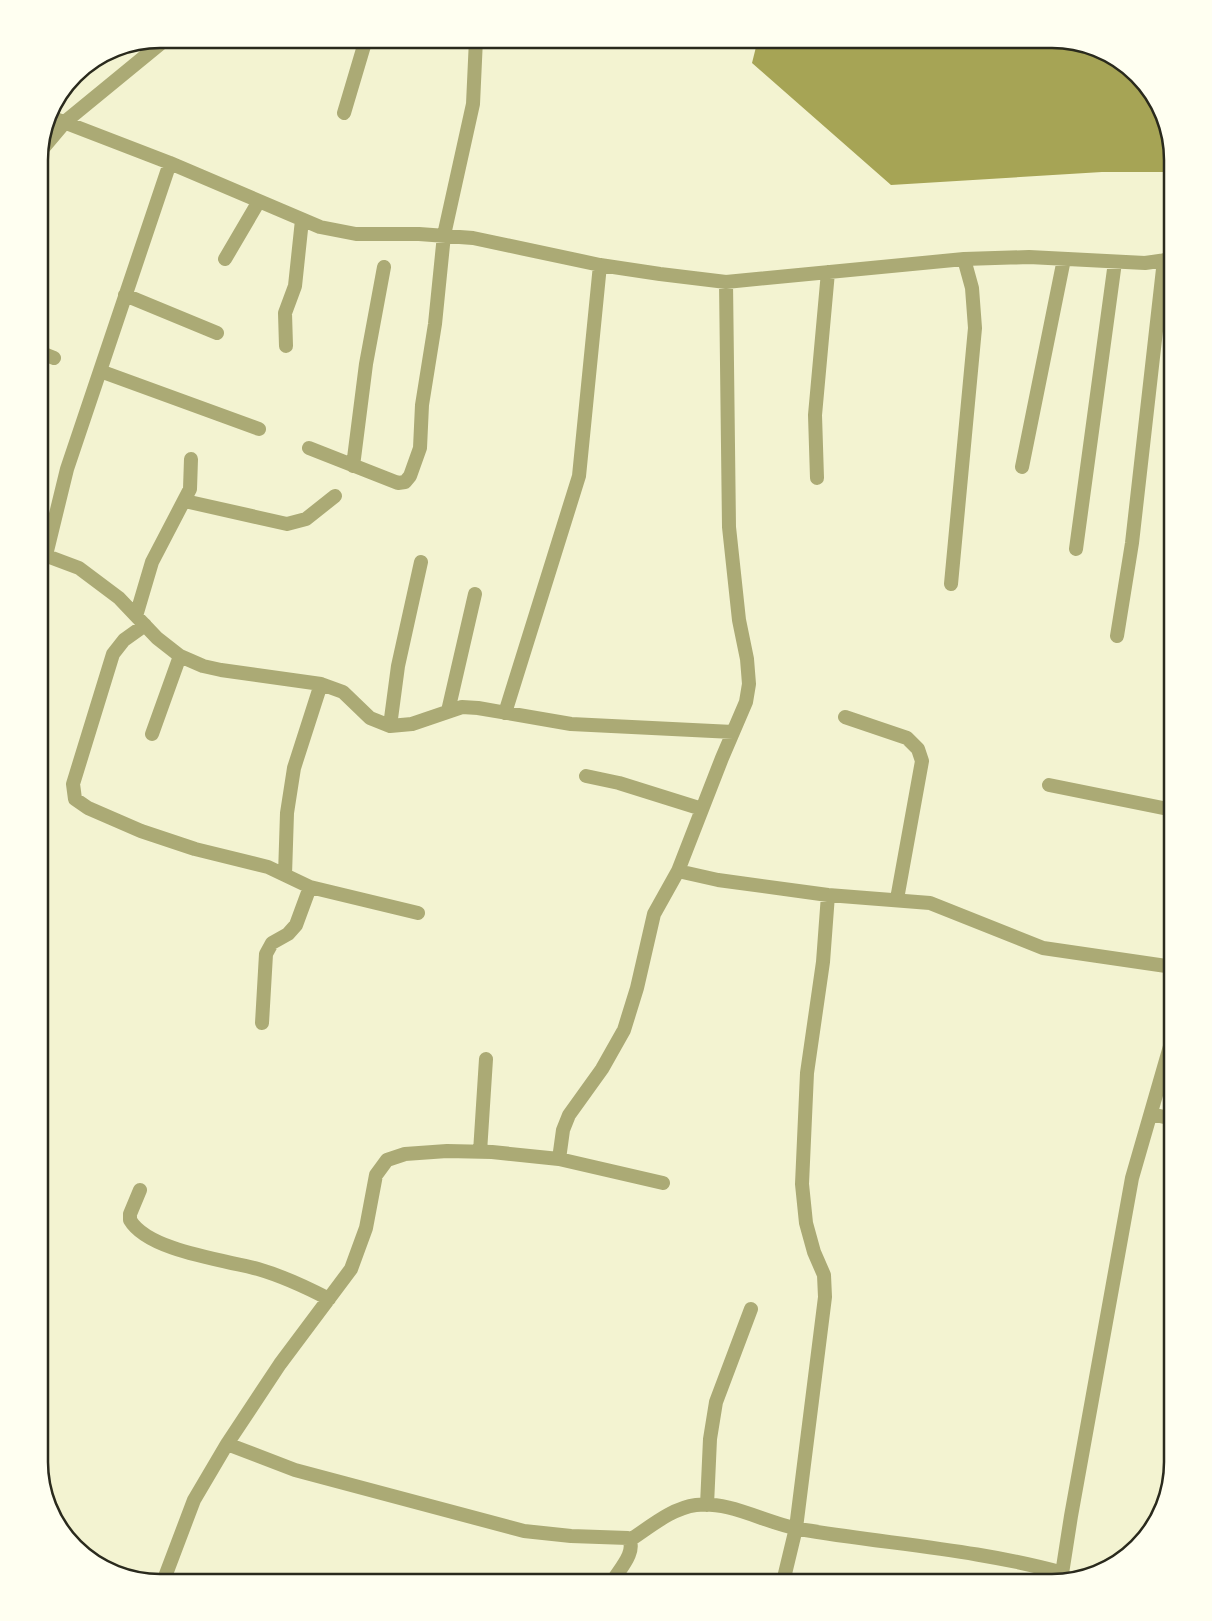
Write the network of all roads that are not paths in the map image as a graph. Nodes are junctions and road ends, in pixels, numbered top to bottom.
1 (155, 48) edge
2 (363, 48) edge
3 (476, 48) edge
4 (344, 113) dead end
5 (55, 118) edge
6 (66, 121) junction
7 (49, 142) edge
8 (170, 163) junction
9 (259, 201) junction
10 (302, 220) junction
11 (444, 235) junction
12 (225, 259) dead end
13 (964, 259) junction
14 (1064, 259) junction
15 (1164, 260) edge
16 (1115, 262) junction
17 (600, 265) junction
18 (384, 268) dead end
19 (828, 272) junction
20 (726, 282) junction
21 (125, 296) junction
22 (1164, 298) edge
23 (216, 333) dead end
24 (286, 346) dead end
25 (48, 356) edge
26 (54, 358) dead end
27 (100, 371) junction
28 (259, 429) dead end
29 (309, 448) dead end
30 (191, 459) dead end
31 (353, 466) junction
32 (1022, 467) dead end
33 (817, 478) dead end
34 (336, 496) dead end
35 (185, 501) junction
36 (48, 534) edge
37 (1076, 549) dead end
38 (48, 556) edge
39 (421, 562) dead end
40 (951, 584) dead end
41 (475, 594) dead end
42 (140, 620) junction
43 (1117, 636) dead end
44 (180, 656) junction
45 (320, 684) junction
46 (448, 711) junction
47 (505, 713) junction
48 (844, 717) dead end
49 (390, 726) junction
50 (733, 732) junction
51 (152, 734) dead end
52 (586, 776) dead end
53 (1049, 785) dead end
54 (1164, 808) edge
55 (702, 809) junction
56 (678, 871) junction
57 (284, 875) junction
58 (310, 886) junction
59 (828, 895) junction
60 (897, 899) junction
61 (418, 913) dead end
62 (1164, 966) edge
63 (262, 1023) dead end
64 (486, 1059) dead end
65 (1164, 1067) edge
66 (1150, 1114) junction
67 (1164, 1117) edge
68 (480, 1152) junction
69 (559, 1159) junction
70 (663, 1183) dead end
71 (140, 1190) dead end
72 (329, 1299) junction
73 (751, 1308) dead end
74 (227, 1444) junction
75 (707, 1505) junction
76 (796, 1528) junction
77 (630, 1540) junction
78 (1062, 1573) edge
79 (166, 1574) edge
80 (617, 1574) edge
81 (785, 1574) edge
82 (1055, 1574) edge

1 - 6 street
2 - 4 street
3 - 11 street
5 - 6 street
6 - 7 street
6 - 8 street
8 - 9 street
8 - 21 street
9 - 10 street
9 - 12 street
10 - 11 street
10 - 24 street
11 - 17 street
11 - 31 street
13 - 14 street
13 - 19 street
13 - 40 street
14 - 16 street
14 - 32 street
15 - 16 street
16 - 37 street
17 - 20 street
17 - 47 street
18 - 31 street
19 - 20 street
19 - 33 street
20 - 50 street
21 - 23 street
21 - 27 street
22 - 43 street
25 - 26 street
27 - 28 street
27 - 36 street
29 - 31 street
30 - 35 street
34 - 35 street
35 - 42 street
38 - 42 street
39 - 49 street
41 - 46 street
42 - 44 street
42 - 57 street
44 - 45 street
44 - 51 street
45 - 49 street
45 - 57 street
46 - 47 street
46 - 49 street
47 - 50 street
48 - 60 street
50 - 55 street
52 - 55 street
53 - 54 street
55 - 56 street
56 - 59 street
56 - 69 street
57 - 58 street
58 - 61 street
58 - 63 street
59 - 60 street
59 - 76 street
60 - 62 street
64 - 68 street
65 - 66 street
66 - 67 street
66 - 78 street
68 - 69 street
68 - 72 street
69 - 70 street
71 - 72 street
72 - 74 street
73 - 75 street
74 - 77 street
74 - 79 street
75 - 76 street
75 - 77 street
76 - 81 street
76 - 82 street
77 - 80 street

